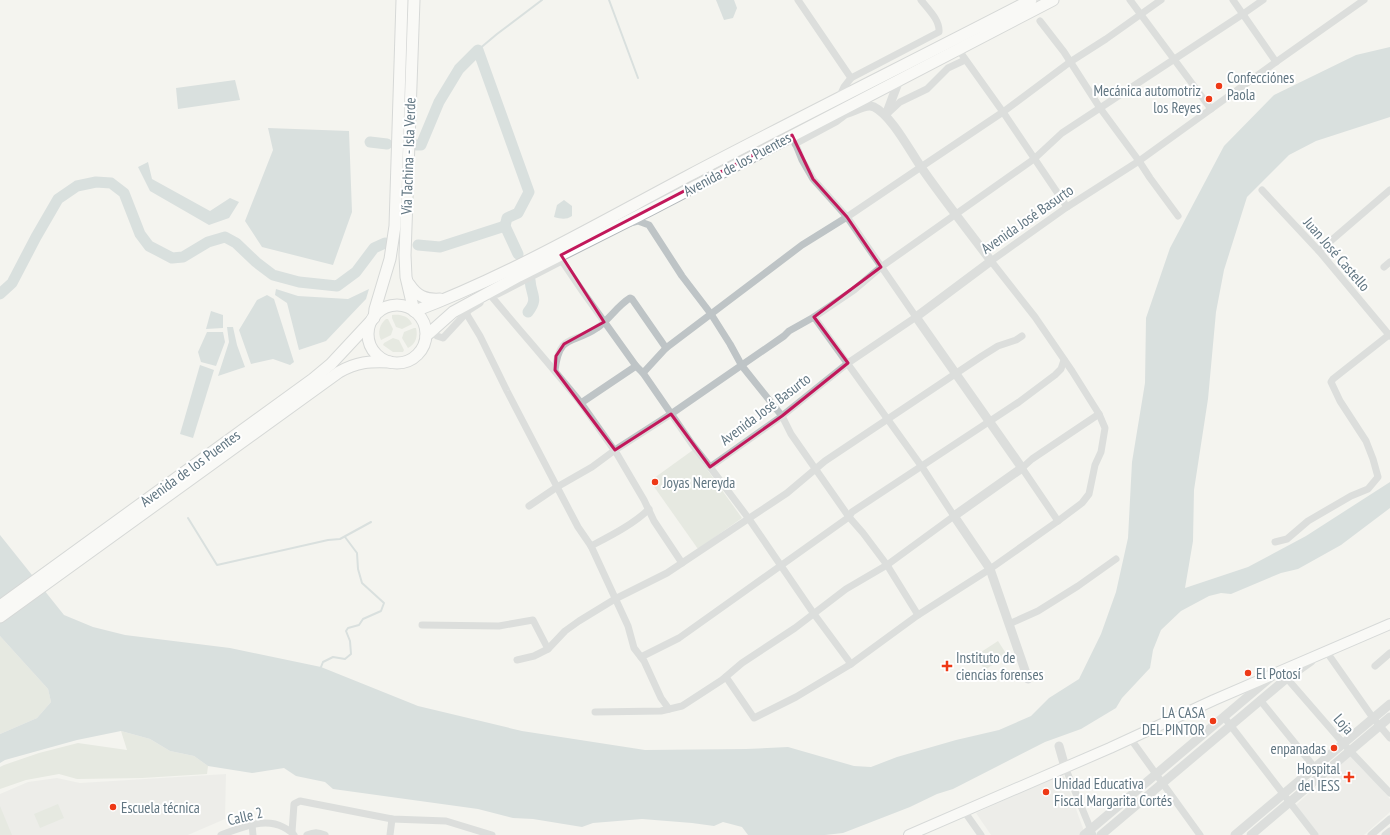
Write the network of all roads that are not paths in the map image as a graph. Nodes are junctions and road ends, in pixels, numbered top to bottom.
1 (402, 0) edge
2 (414, 0) edge
3 (922, 0) edge
4 (1031, 0) edge
5 (1053, 0) edge
6 (1130, 0) edge
7 (1161, 0) edge
8 (1233, 0) edge
9 (1262, 0) edge
10 (800, 1) edge
11 (1362, 1) edge
12 (1243, 14) junction
13 (1140, 15) junction
14 (1040, 21) dead end
15 (958, 49) junction
16 (965, 60) junction
17 (1173, 60) junction
18 (882, 62) junction
19 (1070, 62) junction
20 (1276, 62) junction
21 (897, 75) junction
22 (851, 78) junction
23 (843, 107) junction
24 (1100, 108) junction
25 (1211, 109) junction
26 (1002, 112) junction
27 (886, 115) junction
28 (793, 139) junction
29 (1034, 158) junction
30 (1139, 161) junction
31 (921, 167) junction
32 (1262, 190) dead end
33 (1390, 190) edge
34 (1067, 207) junction
35 (956, 214) junction
36 (1178, 216) dead end
37 (847, 217) junction
38 (620, 224) junction
39 (1319, 252) junction
40 (561, 258) junction
41 (991, 261) junction
42 (881, 267) junction
43 (406, 277) junction
44 (492, 297) junction
45 (450, 298) junction
46 (414, 311) junction
47 (466, 314) junction
48 (711, 314) junction
49 (374, 315) junction
50 (814, 317) junction
51 (916, 317) junction
52 (604, 322) junction
53 (429, 333) junction
54 (1390, 335) edge
55 (1022, 336) dead end
56 (666, 348) junction
57 (1064, 360) junction
58 (390, 362) junction
59 (848, 363) junction
60 (636, 366) junction
61 (742, 366) junction
62 (554, 370) junction
63 (643, 372) junction
64 (956, 373) junction
65 (581, 403) junction
66 (671, 414) junction
67 (1099, 414) junction
68 (782, 416) junction
69 (887, 420) junction
70 (990, 421) junction
71 (615, 450) junction
72 (710, 467) junction
73 (922, 467) junction
74 (816, 468) junction
75 (1022, 468) junction
76 (557, 487) junction
77 (529, 506) dead end
78 (649, 509) junction
79 (954, 516) junction
80 (849, 517) junction
81 (749, 518) junction
82 (1058, 521) junction
83 (1275, 542) dead end
84 (591, 546) junction
85 (73, 558) junction
86 (1116, 559) dead end
87 (682, 563) junction
88 (781, 565) junction
89 (886, 566) junction
90 (990, 569) junction
91 (615, 599) junction
92 (0, 606) edge
93 (814, 614) junction
94 (918, 615) junction
95 (0, 617) edge
96 (422, 624) dead end
97 (1009, 624) junction
98 (1390, 624) edge
99 (548, 649) junction
100 (1326, 651) junction
101 (1390, 653) edge
102 (641, 657) junction
103 (516, 660) dead end
104 (851, 664) junction
105 (1375, 666) dead end
106 (1281, 674) junction
107 (726, 677) junction
108 (1028, 679) dead end
109 (1260, 700) junction
110 (1390, 704) edge
111 (670, 709) junction
112 (595, 712) dead end
113 (1224, 717) junction
114 (1390, 717) edge
115 (1374, 718) junction
116 (1231, 725) junction
117 (1380, 726) junction
118 (1130, 738) junction
119 (1390, 738) edge
120 (1344, 743) junction
121 (1058, 746) dead end
122 (1350, 751) junction
123 (1065, 767) junction
124 (1315, 768) junction
125 (1156, 775) junction
126 (1162, 782) junction
127 (1390, 793) edge
128 (1283, 795) junction
129 (1289, 802) junction
130 (964, 811) junction
131 (1390, 818) edge
132 (392, 820) junction
133 (252, 825) junction
134 (1089, 833) edge
135 (293, 834) edge
136 (979, 834) edge
137 (221, 835) edge
138 (253, 835) edge
139 (307, 835) edge
140 (325, 835) edge
141 (390, 835) edge
142 (492, 835) edge
143 (909, 835) edge
144 (1101, 835) edge
145 (1200, 835) edge
146 (1235, 835) edge
147 (1251, 835) edge
148 (1315, 835) edge
149 (1371, 835) edge

1 - 49 main road, Vía Tachina - Isla Verde
2 - 43 main road, Vía Tachina - Isla Verde
3 - 18 street
4 - 21 main road, Avenida de los Puentes
5 - 15 main road, Avenida de los Puentes
6 - 13 street
7 - 13 street
8 - 12 street
9 - 12 street
10 - 22 street
11 - 20 street, Avenida José Basurto
12 - 17 street
12 - 20 street
13 - 17 street
13 - 19 street
14 - 19 street
15 - 16 street
15 - 21 main road, Avenida de los Puentes
16 - 26 street
16 - 27 street
17 - 24 street
17 - 25 street
18 - 21 street
18 - 22 street
19 - 24 street
19 - 26 street
20 - 25 street, Avenida José Basurto
21 - 23 main road, Avenida de los Puentes
21 - 27 street
22 - 23 street
23 - 27 street
23 - 28 main road, Avenida de los Puentes
23 - 45 main road, Avenida de los Puentes
24 - 29 street
24 - 30 street
25 - 30 street, Avenida José Basurto
26 - 29 street
26 - 31 street
27 - 31 street
28 - 37 street
28 - 38 main road, Avenida de los Puentes
29 - 34 street
29 - 35 street
30 - 34 street, Avenida José Basurto
30 - 36 street
31 - 35 street
31 - 37 street
32 - 39 street, Juan José Castello
33 - 39 street
34 - 41 street, Avenida José Basurto
35 - 41 street
35 - 42 street
37 - 42 street
37 - 48 street
38 - 40 main road, Avenida de los Puentes
38 - 48 street
39 - 54 street, Juan José Castello
40 - 44 street
40 - 52 street
40 - 53 main road, Avenida de los Puentes
41 - 51 street, Avenida José Basurto
41 - 57 street
42 - 50 street
42 - 51 street
43 - 45 main road
43 - 46 main road, Vía Tachina - Isla Verde
44 - 47 street
44 - 62 street
45 - 46 main road, Avenida de los Puentes
46 - 49 main road
46 - 53 main road
47 - 53 street
47 - 76 street
48 - 56 street
48 - 61 street
49 - 58 main road
49 - 85 main road, Avenida de los Puentes
50 - 59 street
50 - 61 street
51 - 59 street, Avenida José Basurto
51 - 64 street
52 - 56 street
52 - 60 street
52 - 62 street
53 - 58 main road
54 - 83 street
55 - 64 street
56 - 63 street
57 - 67 street
57 - 70 street
58 - 85 main road, Avenida de los Puentes
59 - 68 street, Avenida José Basurto
59 - 69 street
60 - 63 street
60 - 65 street
61 - 66 street
61 - 68 street
62 - 65 street
63 - 66 street
64 - 69 street
64 - 70 street
65 - 71 street
66 - 71 street
66 - 72 street
67 - 75 street
67 - 82 street
68 - 72 street, Avenida José Basurto
68 - 74 street
69 - 73 street
69 - 74 street
70 - 73 street
70 - 75 street
71 - 76 street
71 - 78 street
72 - 81 street
73 - 79 street
73 - 80 street
74 - 80 street
74 - 81 street
75 - 79 street
75 - 82 street
76 - 77 street
76 - 84 street
78 - 84 street
78 - 87 street
79 - 89 street
79 - 90 street
80 - 88 street
80 - 89 street
81 - 87 street
81 - 88 street
82 - 90 street
84 - 91 street
85 - 92 main road, Avenida de los Puentes
85 - 95 main road, Avenida de los Puentes
86 - 97 street
87 - 91 street
88 - 93 street
88 - 102 street
89 - 93 street
89 - 94 street
90 - 94 street
90 - 97 street
91 - 99 street
91 - 102 street
93 - 104 street
93 - 107 street
94 - 104 street
96 - 99 street
97 - 108 street
98 - 100 main road
99 - 103 street
100 - 106 main road
100 - 115 street
101 - 105 street
102 - 111 street
104 - 107 street
106 - 109 street
106 - 113 street
106 - 118 main road
106 - 120 street, Loja
107 - 111 street
109 - 116 street
109 - 124 street
110 - 115 street
111 - 112 street
113 - 116 street
113 - 125 street
114 - 117 street
115 - 117 street
115 - 120 street
116 - 126 street
116 - 128 street
117 - 119 street
117 - 122 street
118 - 123 main road
118 - 125 street
120 - 122 street, Loja
120 - 124 street
121 - 123 street
122 - 127 street, Loja
122 - 129 street
123 - 130 main road
123 - 134 street
124 - 128 street
125 - 126 street
125 - 134 street
126 - 144 street
126 - 145 street
128 - 129 street
128 - 146 street
129 - 147 street
129 - 148 street
130 - 136 street
130 - 143 main road
131 - 149 street
132 - 135 street
132 - 141 street
132 - 142 street
133 - 135 street, Calle 2
133 - 137 street, Calle 2
133 - 138 street
139 - 140 street

